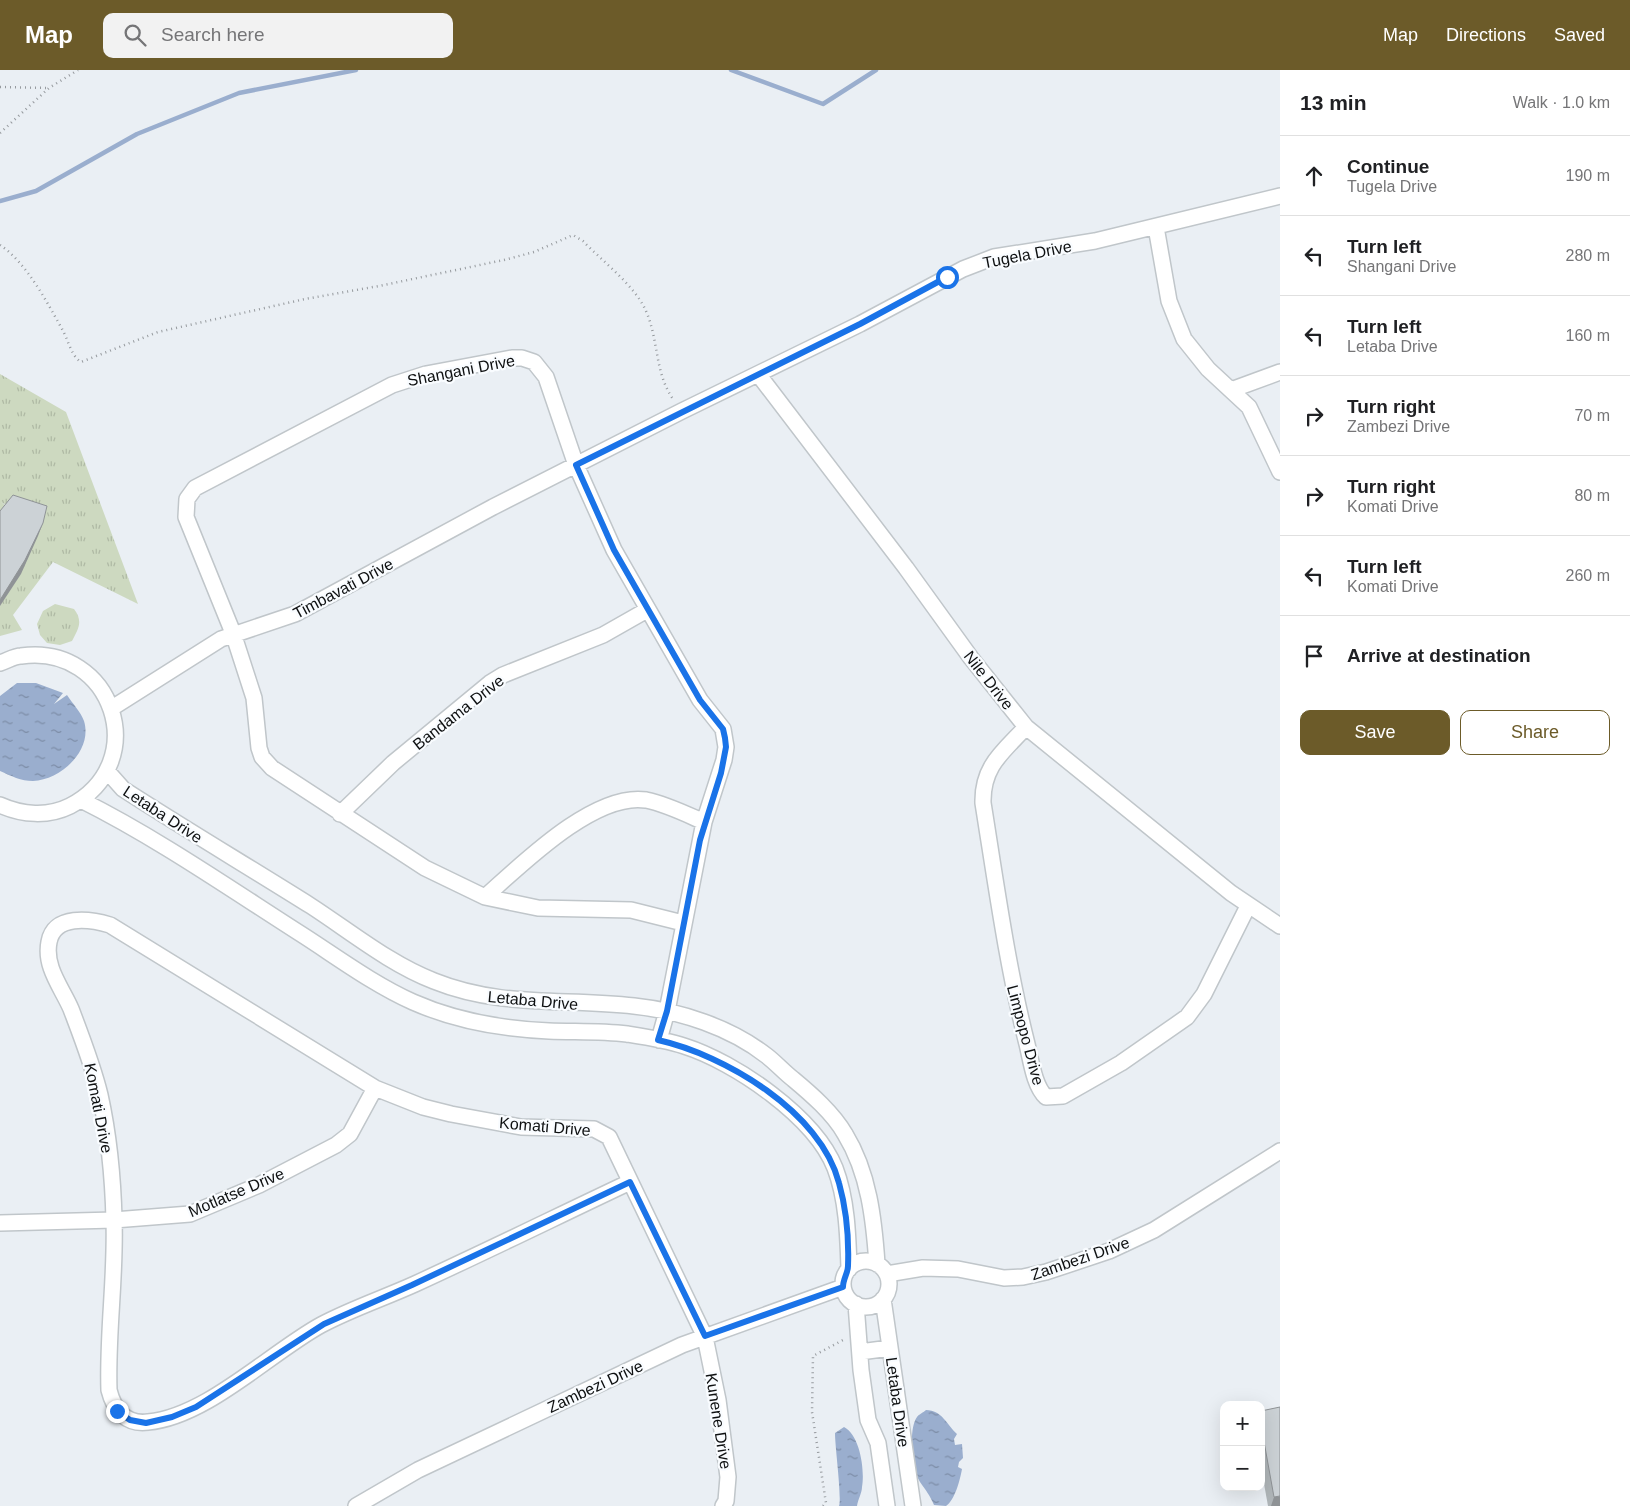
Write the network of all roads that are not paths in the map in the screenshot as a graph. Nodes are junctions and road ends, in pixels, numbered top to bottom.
1 (1280, 196) edge
2 (1156, 227) junction
3 (1280, 372) edge
4 (758, 374) junction
5 (1231, 390) junction
6 (576, 465) junction
7 (1280, 472) edge
8 (647, 610) junction
9 (233, 633) junction
10 (0, 664) edge
11 (112, 708) junction
12 (1026, 726) junction
13 (107, 771) junction
14 (81, 800) junction
15 (0, 805) edge
16 (340, 814) junction
17 (704, 822) junction
18 (485, 897) junction
19 (1248, 906) junction
20 (683, 923) junction
21 (1280, 926) edge
22 (667, 1011) junction
23 (658, 1040) junction
24 (375, 1088) junction
25 (1280, 1151) edge
26 (630, 1182) junction
27 (114, 1220) junction
28 (0, 1223) edge
29 (848, 1269) junction
30 (882, 1269) junction
31 (843, 1287) junction
32 (883, 1299) junction
33 (856, 1304) junction
34 (705, 1336) junction
35 (890, 1348) junction
36 (860, 1352) junction
37 (906, 1462) junction
38 (882, 1465) junction
39 (356, 1506) edge
40 (723, 1506) edge
41 (887, 1506) edge
42 (913, 1506) edge

1 - 2 street, Tugela Drive
2 - 4 street, Tugela Drive
2 - 5 street
3 - 5 street
4 - 6 street, Tugela Drive
4 - 12 street, Nile Drive
5 - 7 street
6 - 8 street, Shangani Drive
6 - 9 street, Timbavati Drive
6 - 9 street, Shangani Drive
8 - 16 street, Bandama Drive
8 - 17 street, Shangani Drive
9 - 11 street, Timbavati Drive
9 - 16 street
10 - 11 street
11 - 13 street
12 - 19 street, Nile Drive
12 - 19 street, Limpopo Drive
13 - 14 street
13 - 22 street, Letaba Drive
14 - 15 street
14 - 23 street, Letaba Drive
16 - 18 street
17 - 18 street
17 - 20 street, Shangani Drive
18 - 20 street
19 - 21 street, Nile Drive
20 - 22 street, Shangani Drive
22 - 23 street, Shangani Drive
22 - 30 street, Letaba Drive
23 - 29 street, Letaba Drive
24 - 26 street, Komati Drive
24 - 27 street, Motlatse Drive
24 - 27 street, Komati Drive
25 - 30 street, Zambezi Drive
26 - 27 street, Komati Drive
26 - 34 street, Komati Drive
27 - 28 street, Motlatse Drive
29 - 30 street
29 - 31 street
30 - 32 street
31 - 33 street
31 - 34 street, Zambezi Drive
32 - 33 street
32 - 35 street, Letaba Drive
33 - 36 street, Letaba Drive
34 - 39 street, Zambezi Drive
34 - 40 street, Kunene Drive
35 - 36 street
35 - 37 street, Letaba Drive
36 - 38 street, Letaba Drive
37 - 38 street
37 - 42 street, Letaba Drive
38 - 41 street, Letaba Drive

